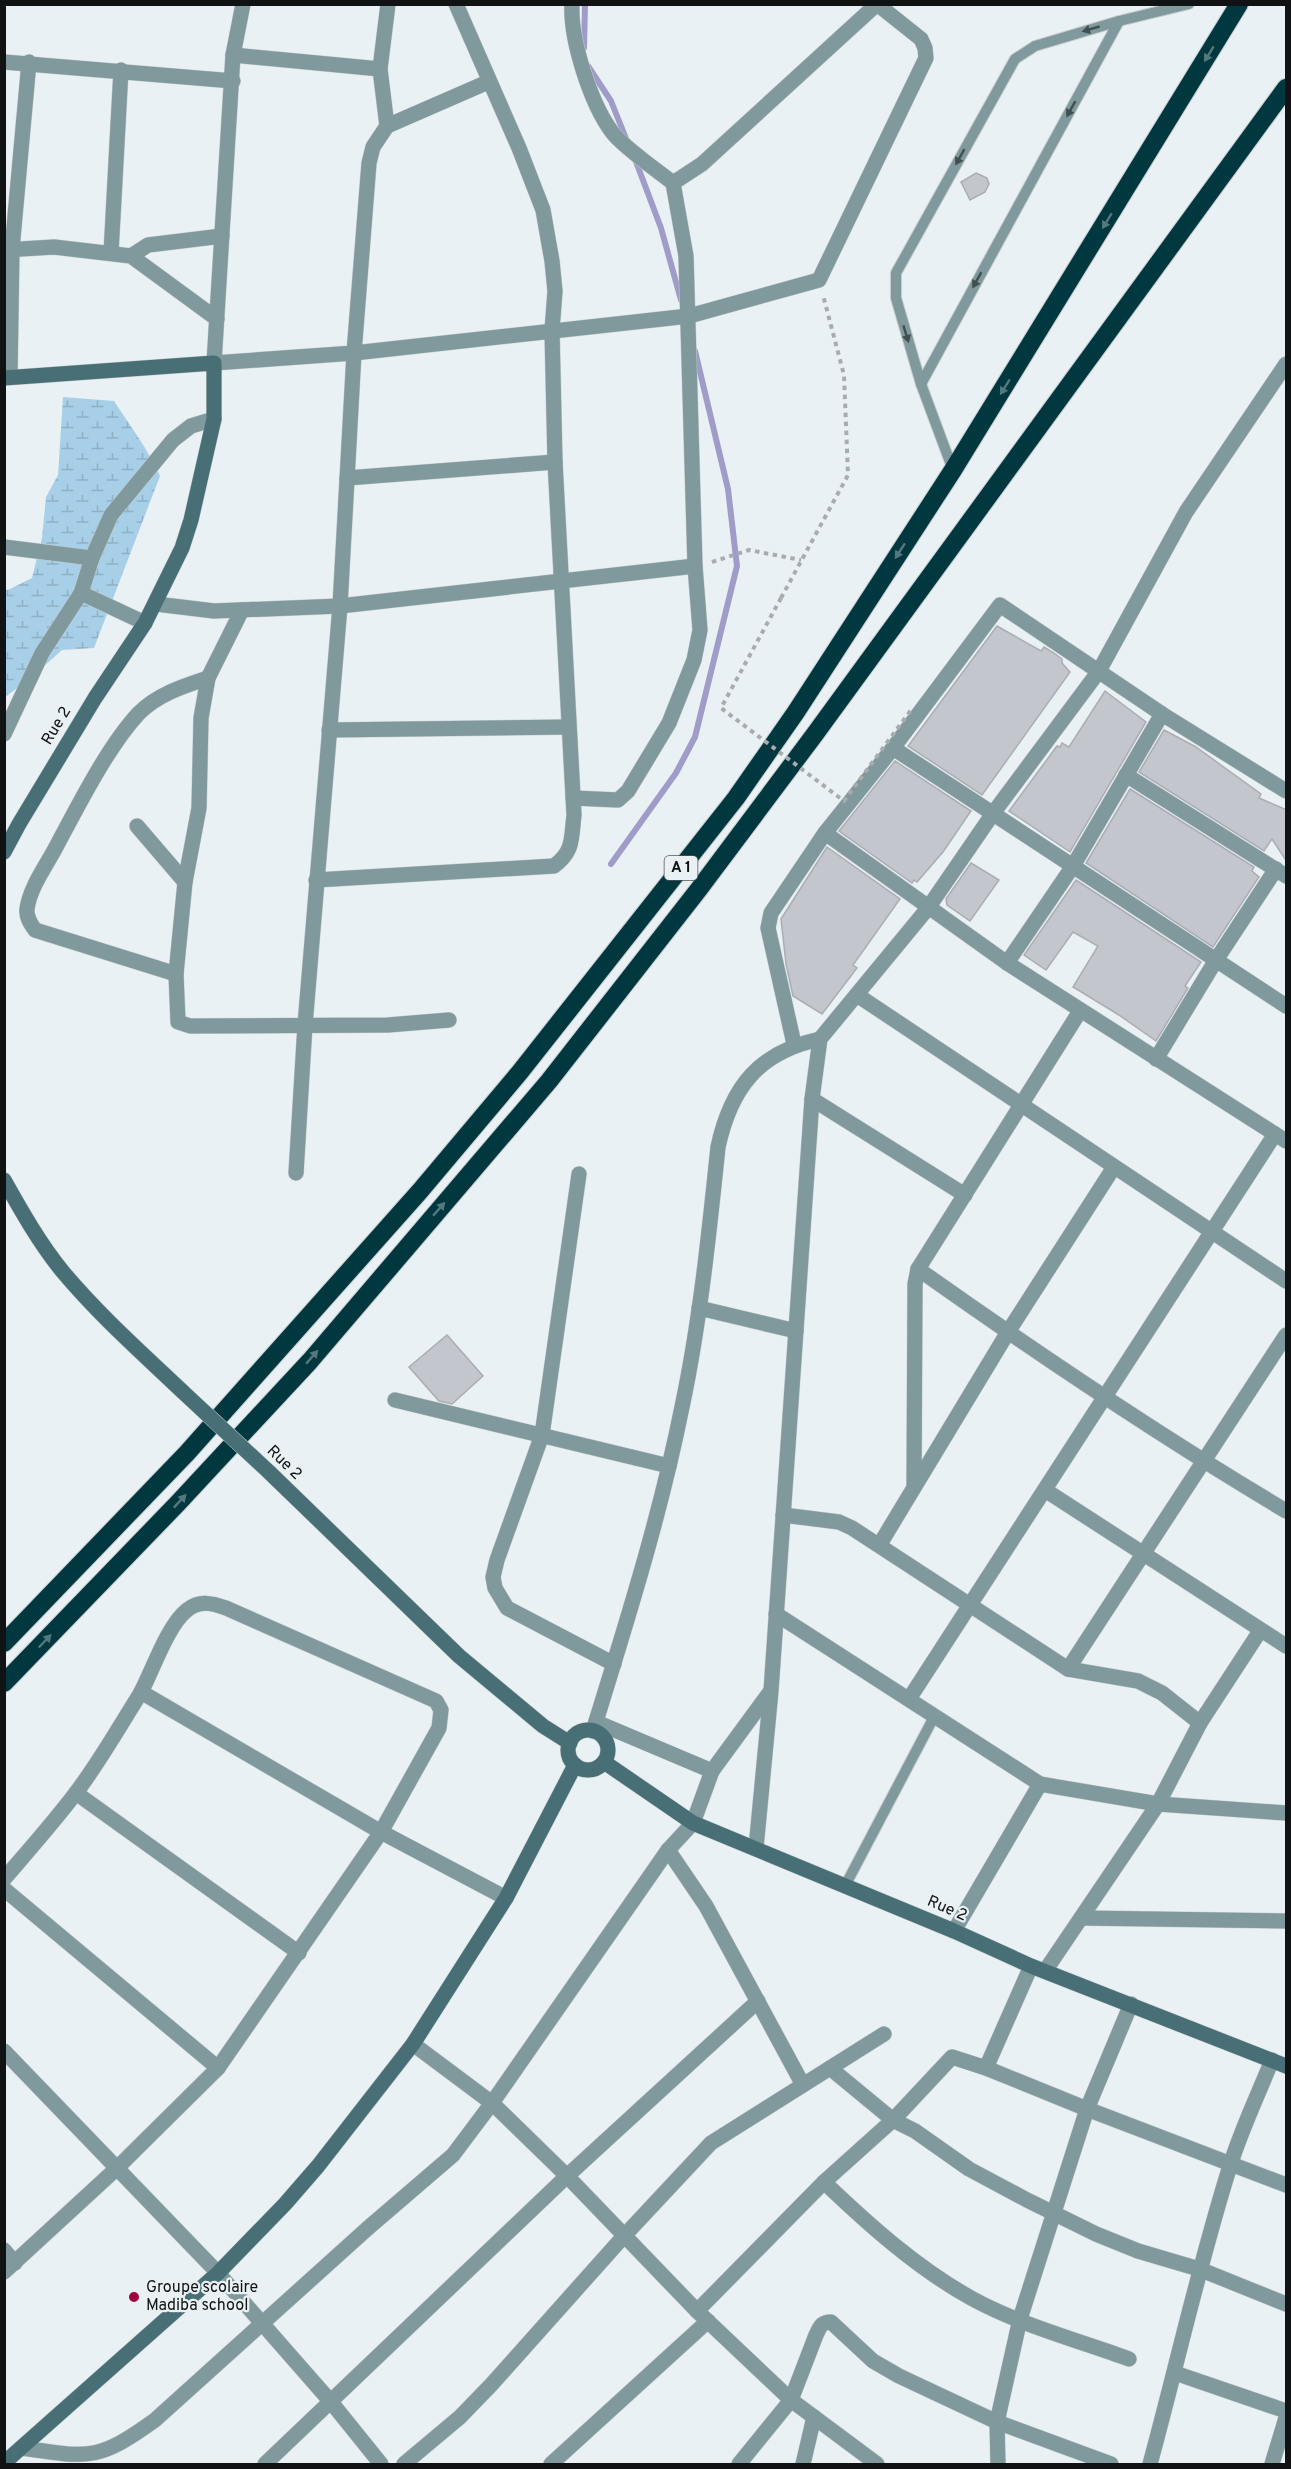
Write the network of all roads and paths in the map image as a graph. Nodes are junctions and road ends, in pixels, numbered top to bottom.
1 (243, 4) edge
2 (388, 4) edge
3 (456, 4) edge
4 (572, 4) edge
5 (877, 4) edge
6 (1189, 4) edge
7 (1239, 4) edge
8 (1119, 21) junction
9 (233, 55) junction
10 (4, 62) edge
11 (29, 62) junction
12 (380, 69) junction
13 (121, 70) junction
14 (232, 81) junction
15 (488, 82) junction
16 (1287, 88) edge
17 (387, 126) junction
18 (674, 183) junction
19 (222, 237) junction
20 (8, 250) edge
21 (111, 253) junction
22 (131, 256) junction
23 (819, 280) junction
24 (688, 316) junction
25 (217, 319) junction
26 (552, 330) junction
27 (354, 353) junction
28 (214, 363) junction
29 (1287, 364) edge
30 (7, 378) edge
31 (921, 384) junction
32 (214, 419) junction
33 (555, 462) junction
34 (953, 470) junction
35 (347, 478) junction
36 (4, 548) edge
37 (92, 558) junction
38 (801, 560) junction
39 (695, 566) junction
40 (561, 581) junction
41 (81, 593) junction
42 (156, 604) junction
43 (340, 606) junction
44 (242, 610) junction
45 (145, 622) junction
46 (1099, 671) junction
47 (208, 678) junction
48 (911, 710) dead end
49 (1161, 714) junction
50 (567, 727) junction
51 (329, 730) junction
52 (4, 734) edge
53 (893, 748) junction
54 (1125, 775) junction
55 (1287, 791) edge
56 (573, 798) junction
57 (994, 812) junction
58 (137, 826) dead end
59 (825, 833) junction
60 (4, 852) edge
61 (1073, 866) junction
62 (1281, 873) edge
63 (316, 880) junction
64 (185, 882) junction
65 (928, 908) junction
66 (1216, 960) junction
67 (1007, 963) junction
68 (176, 974) junction
69 (857, 995) junction
70 (1287, 1006) edge
71 (1080, 1011) junction
72 (449, 1020) dead end
73 (305, 1025) junction
74 (820, 1039) junction
75 (794, 1044) junction
76 (1156, 1059) junction
77 (812, 1099) junction
78 (1021, 1105) junction
79 (1281, 1138) edge
80 (1114, 1167) junction
81 (296, 1173) dead end
82 (579, 1174) dead end
83 (4, 1180) edge
84 (965, 1195) junction
85 (1212, 1232) junction
86 (918, 1269) junction
87 (1287, 1281) edge
88 (699, 1308) junction
89 (796, 1331) junction
90 (1008, 1332) junction
91 (1287, 1335) edge
92 (1105, 1397) junction
93 (395, 1400) dead end
94 (542, 1435) junction
95 (1203, 1462) junction
96 (669, 1466) junction
97 (914, 1485) junction
98 (1045, 1490) junction
99 (1287, 1511) edge
100 (783, 1515) junction
101 (879, 1544) junction
102 (1143, 1554) junction
103 (971, 1604) junction
104 (776, 1614) junction
105 (1260, 1631) junction
106 (4, 1643) edge
107 (1287, 1646) edge
108 (614, 1664) junction
109 (1068, 1669) junction
110 (4, 1683) edge
111 (771, 1691) junction
112 (141, 1692) junction
113 (909, 1699) junction
114 (934, 1715) junction
115 (1200, 1723) junction
116 (595, 1727) junction
117 (570, 1743) junction
118 (604, 1762) junction
119 (575, 1765) junction
120 (712, 1772) junction
121 (1040, 1784) junction
122 (76, 1793) junction
123 (1158, 1804) junction
124 (1287, 1813) edge
125 (693, 1823) junction
126 (381, 1832) junction
127 (756, 1848) junction
128 (668, 1850) junction
129 (4, 1879) edge
130 (845, 1886) junction
131 (4, 1889) edge
132 (506, 1898) junction
133 (1083, 1918) junction
134 (1287, 1922) edge
135 (954, 1931) junction
136 (299, 1953) junction
137 (1038, 1969) junction
138 (758, 2001) junction
139 (1131, 2004) junction
140 (884, 2034) dead end
141 (412, 2044) junction
142 (4, 2052) edge
143 (1272, 2060) junction
144 (1287, 2066) edge
145 (218, 2068) junction
146 (830, 2068) junction
147 (986, 2068) junction
148 (804, 2085) junction
149 (492, 2103) junction
150 (1087, 2109) junction
151 (892, 2120) junction
152 (1231, 2163) junction
153 (116, 2169) junction
154 (567, 2176) junction
155 (824, 2182) junction
156 (1287, 2184) edge
157 (1053, 2214) junction
158 (624, 2235) junction
159 (4, 2250) edge
160 (10, 2268) edge
161 (1200, 2269) junction
162 (218, 2273) junction
163 (1287, 2304) edge
164 (702, 2316) junction
165 (1020, 2319) junction
166 (261, 2323) junction
167 (1129, 2359) dead end
168 (1175, 2373) junction
169 (791, 2400) junction
170 (331, 2402) junction
171 (1287, 2410) edge
172 (814, 2417) junction
173 (1287, 2418) edge
174 (997, 2422) junction
175 (22, 2448) junction
176 (4, 2463) edge
177 (265, 2464) edge
178 (381, 2464) edge
179 (404, 2464) edge
180 (551, 2464) edge
181 (739, 2464) edge
182 (802, 2464) edge
183 (877, 2464) edge
184 (998, 2464) edge
185 (1111, 2464) edge
186 (1150, 2464) edge
187 (1272, 2464) edge

1 - 9 street
2 - 12 street
3 - 15 street
4 - 18 street
5 - 18 street
5 - 23 street
6 - 8 lane
7 -> 34 highway, A 1
8 -> 31 lane
8 -> 31 lane
9 - 12 street
9 - 14 street
10 - 11 street
11 - 13 street
11 - 20 street
12 - 17 street
13 - 14 street
13 - 21 street
14 - 19 street
15 - 17 street
15 - 26 street
110 -> 16 highway, A 1
17 - 27 street
18 - 24 street
19 - 22 street
19 - 25 street
20 - 21 street
20 - 30 street
21 - 22 street
22 - 25 street
23 - 24 street
23 - 38 path
24 - 26 street
24 - 39 street
25 - 28 street
26 - 27 street
26 - 33 street
27 - 28 street
27 - 35 street
28 - 30 street
28 - 32 street, Rue 2
29 - 46 street
31 - 34 lane
32 - 37 street
32 - 42 street, Rue 2
33 - 35 street
33 - 40 street
34 -> 106 highway, A 1
35 - 43 street
36 - 37 street
37 - 41 street
38 - 39 path
38 - 48 path, bridge
39 - 40 street
39 - 56 street
40 - 43 street
40 - 50 street
41 - 45 street
41 - 52 street
42 - 44 street
42 - 45 street, Rue 2
43 - 44 street
43 - 51 street
44 - 47 street
45 - 60 street, Rue 2
46 - 49 street
46 - 53 street
46 - 57 street
47 - 64 street
47 - 68 street
49 - 54 street
49 - 55 street
50 - 51 street
50 - 56 street
51 - 63 street
53 - 57 street
53 - 59 street
54 - 61 street
54 - 62 street
56 - 63 street
57 - 61 street
57 - 65 street
58 - 64 street
59 - 65 street
59 - 75 street
61 - 66 street
61 - 67 street
62 - 66 street
63 - 73 street
64 - 68 street
65 - 67 street
65 - 69 street
66 - 70 street
66 - 76 street
67 - 71 street
68 - 73 street
69 - 74 street
69 - 78 street
71 - 76 street
71 - 78 street
72 - 73 street
73 - 81 street
74 - 75 street
74 - 77 street
75 - 88 street
76 - 79 street
77 - 84 street
77 - 89 street
78 - 80 street
78 - 84 street
79 - 85 street
80 - 85 street
80 - 90 street
82 - 94 street
83 - 117 street, Rue 2, bridge
84 - 86 street
85 - 87 street
85 - 92 street
86 - 90 street
86 - 97 street
88 - 89 street
88 - 96 street
89 - 100 street
90 - 92 street
90 - 97 street
91 - 95 street
92 - 95 street
92 - 98 street
93 - 94 street
94 - 96 street
94 - 108 street
95 - 99 street
95 - 102 street
96 - 108 street
97 - 101 street
98 - 102 street
98 - 103 street
100 - 101 street
100 - 104 street
101 - 103 street
102 - 105 street
102 - 109 street
103 - 109 street
103 - 113 street
104 - 111 street
104 - 113 street
105 - 107 street
105 - 115 street
108 - 116 street
109 - 115 street
111 - 120 street
111 - 127 street
112 - 122 street
112 - 126 street
112 - 126 street
113 - 114 street
114 - 121 street
114 - 130 lane
115 - 123 street
116 - 117 street
116 - 118 street
116 - 120 street
117 - 119 street
118 - 119 street
118 - 125 street, Rue 2
119 - 132 street
120 - 125 street
121 - 123 street
121 - 135 street
122 - 129 street
122 - 136 street
123 - 124 street
123 - 133 street
125 - 127 street, Rue 2
125 - 128 street
126 - 132 street
126 - 136 street
127 - 130 street, Rue 2
128 - 138 street
128 - 149 street
130 - 135 street, Rue 2
131 - 145 street
132 - 141 street
133 - 134 street
133 - 137 street
135 - 137 street, Rue 2
136 - 145 street
137 - 139 street, Rue 2
137 - 147 street
138 - 148 street
138 - 154 street
139 - 143 street, Rue 2
139 - 150 street
140 - 146 street
141 - 149 street
141 - 162 street
142 - 153 street
143 - 144 street, Rue 2
143 - 152 street
145 - 153 street
146 - 148 street
146 - 151 street
147 - 150 street
147 - 151 street
148 - 158 street
149 - 154 street
149 - 166 street
150 - 152 street
150 - 157 street
151 - 155 street
151 - 157 street
152 - 156 street
152 - 161 street
153 - 160 street
153 - 162 street
154 - 158 street
154 - 170 street
155 - 164 street
155 - 165 street
157 - 161 street
157 - 165 street
158 - 164 street
158 - 179 street
159 - 160 street
161 - 163 street
161 - 168 street
162 - 166 street
162 - 175 street
164 - 169 street
164 - 180 street
165 - 167 street
165 - 174 street
166 - 170 street
166 - 175 street
168 - 171 street
168 - 186 street
169 - 172 street
169 - 174 street
169 - 181 street
170 - 177 street
170 - 178 street
172 - 182 street
172 - 183 street
173 - 187 street
174 - 184 street
174 - 185 street
175 - 176 street

